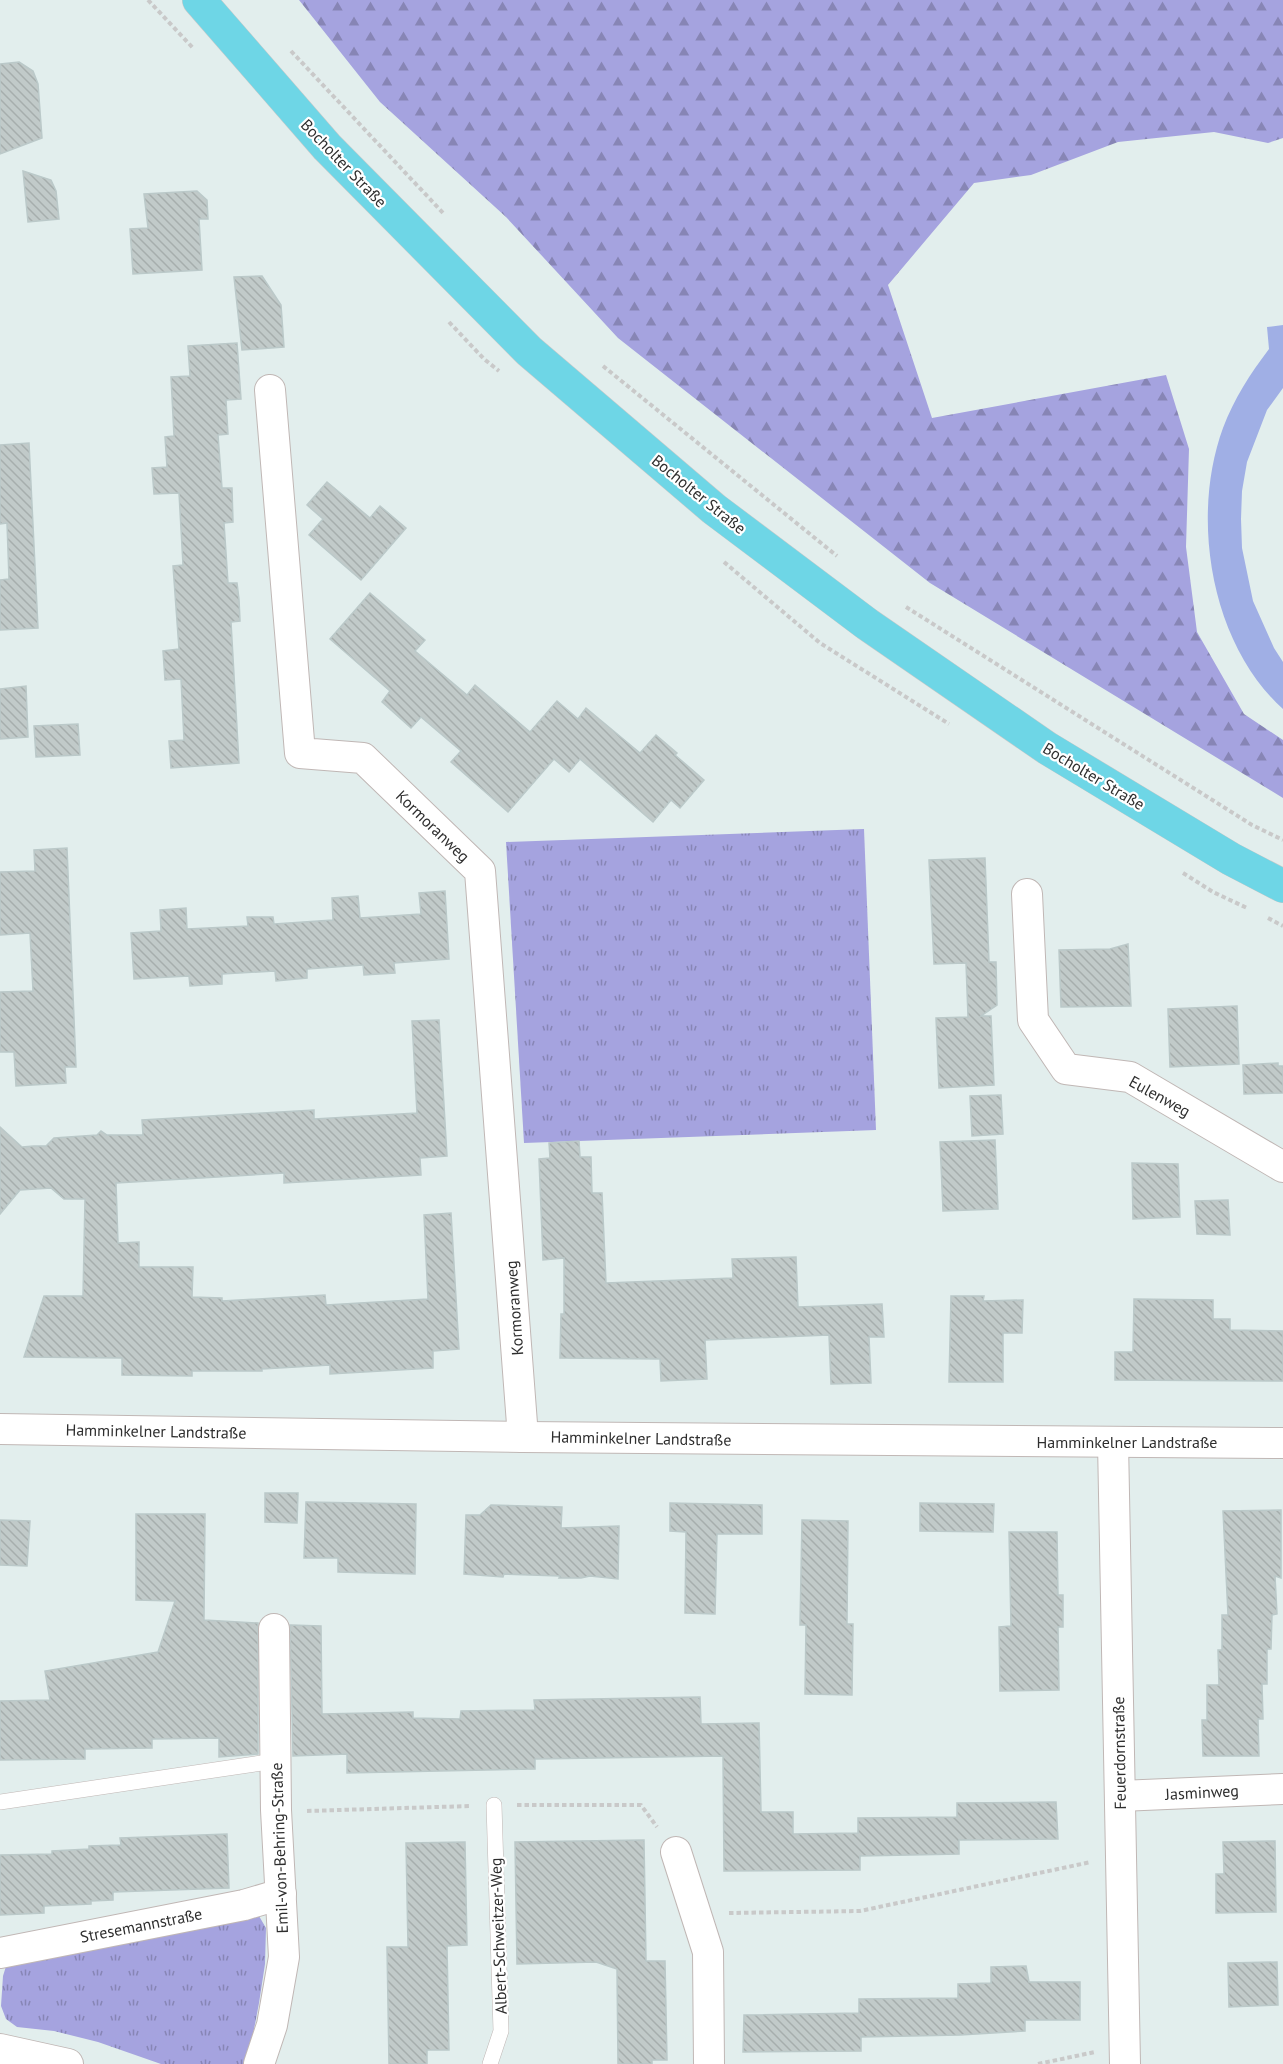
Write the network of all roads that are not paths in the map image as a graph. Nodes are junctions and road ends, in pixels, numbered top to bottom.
1 (199, 0) edge
2 (270, 390) dead end
3 (1283, 886) edge
4 (1027, 894) dead end
5 (1283, 1167) edge
6 (0, 1429) edge
7 (523, 1437) junction
8 (1113, 1442) junction
9 (1283, 1443) edge
10 (274, 1629) dead end
11 (275, 1761) junction
12 (1283, 1789) edge
13 (1120, 1796) junction
14 (0, 1802) edge
15 (494, 1805) dead end
16 (676, 1852) dead end
17 (282, 1894) junction
18 (0, 1953) edge
19 (0, 2049) edge
20 (1125, 2055) edge
21 (68, 2064) edge
22 (259, 2064) edge
23 (490, 2064) edge
24 (709, 2064) edge

1 - 3 main road, Bocholter Straße
2 - 7 street, Kormoranweg
4 - 5 street, Eulenweg
6 - 7 street, Hamminkelner Landstraße
7 - 8 street, Hamminkelner Landstraße
8 - 9 street, Hamminkelner Landstraße
8 - 13 street, Feuerdornstraße
10 - 11 street, Emil-von-Behring-Straße
11 - 14 lane
11 - 17 street, Emil-von-Behring-Straße
12 - 13 street, Jasminweg
13 - 20 street, Feuerdornstraße
15 - 23 lane, Albert-Schweitzer-Weg
16 - 24 street
17 - 18 street, Stresemannstraße
17 - 22 street, Emil-von-Behring-Straße
19 - 21 street

